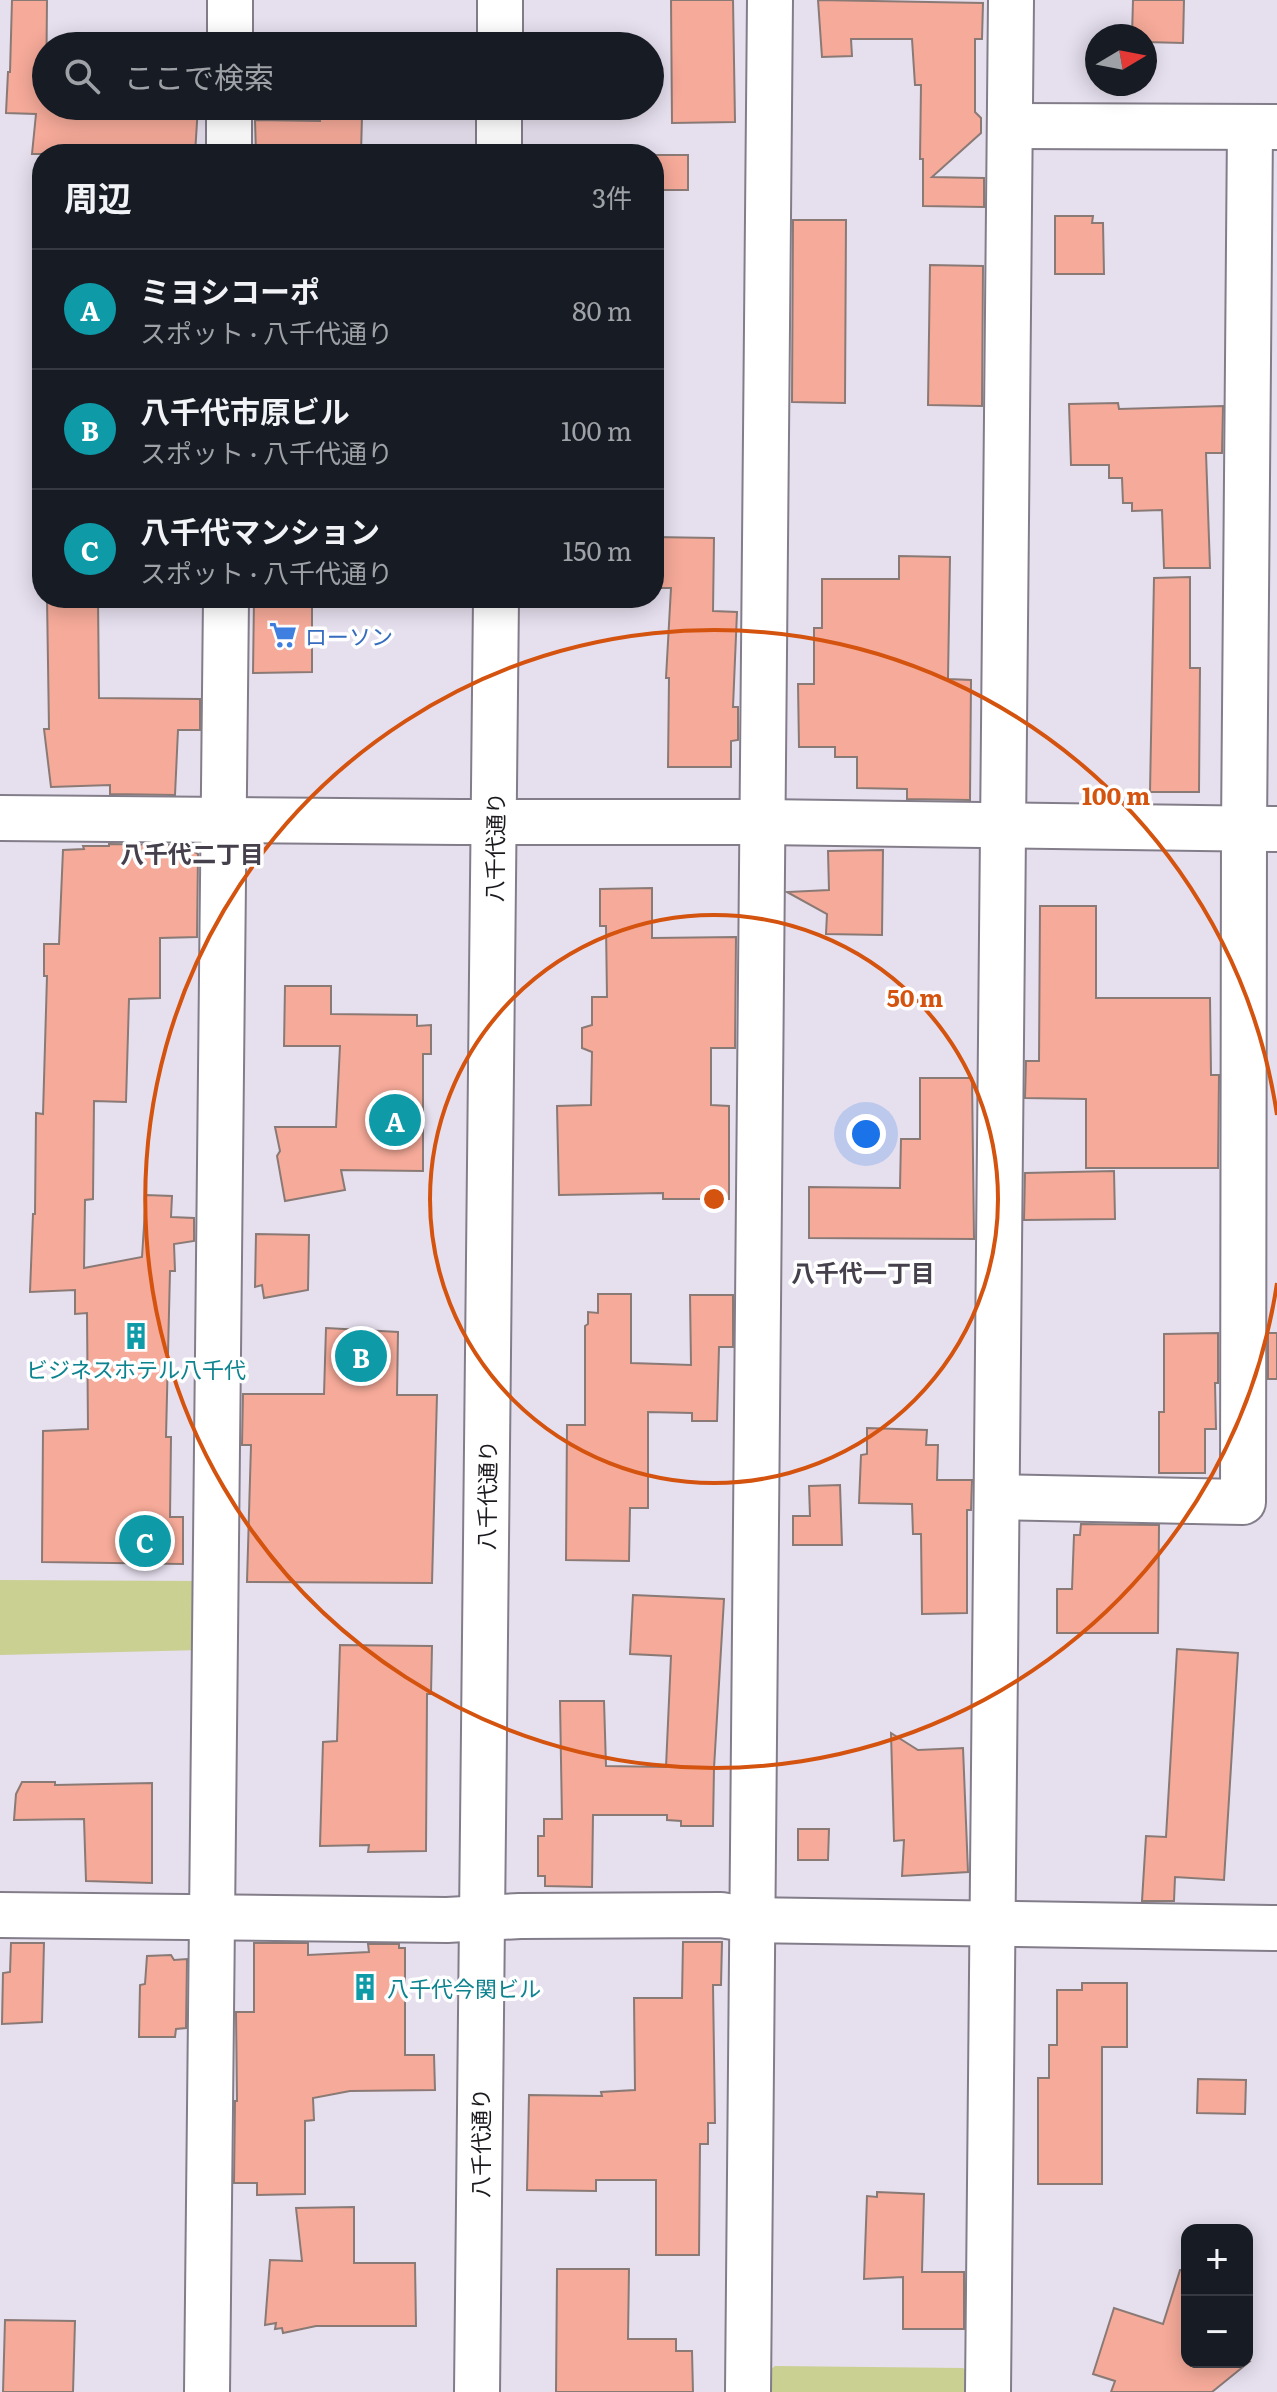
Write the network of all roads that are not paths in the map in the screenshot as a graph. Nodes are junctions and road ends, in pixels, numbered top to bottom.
1 (230, 0) edge
2 (500, 0) edge
3 (770, 0) edge
4 (1011, 0) edge
5 (230, 32) edge
6 (500, 32) edge
7 (229, 120) edge
8 (499, 120) edge
9 (1011, 126) junction
10 (1264, 128) edge
11 (229, 144) edge
12 (499, 144) edge
13 (226, 608) edge
14 (496, 608) edge
15 (0, 818) edge
16 (225, 820) junction
17 (494, 822) junction
18 (761, 822) junction
19 (1003, 826) junction
20 (1260, 829) edge
21 (997, 1497) junction
22 (0, 1915) edge
23 (211, 1917) junction
24 (481, 1917) junction
25 (752, 1920) junction
26 (992, 1924) junction
27 (1277, 1928) edge
28 (207, 2392) edge
29 (477, 2392) edge
30 (748, 2392) edge
31 (988, 2392) edge

1 - 5 street
2 - 6 street
3 - 18 street
4 - 9 street
7 - 11 street
8 - 12 street
9 - 10 street
9 - 19 street
10 - 20 street
13 - 16 street
14 - 17 street, 八千代通り
15 - 16 street
16 - 17 street
16 - 23 street
17 - 18 street
17 - 24 street, 八千代通り
18 - 19 street
18 - 25 street
19 - 20 street
19 - 21 street
20 - 21 street
21 - 26 street
22 - 23 street
23 - 24 street
23 - 28 street
24 - 25 street
24 - 29 street, 八千代通り
25 - 26 street
25 - 30 street
26 - 27 street
26 - 31 street

